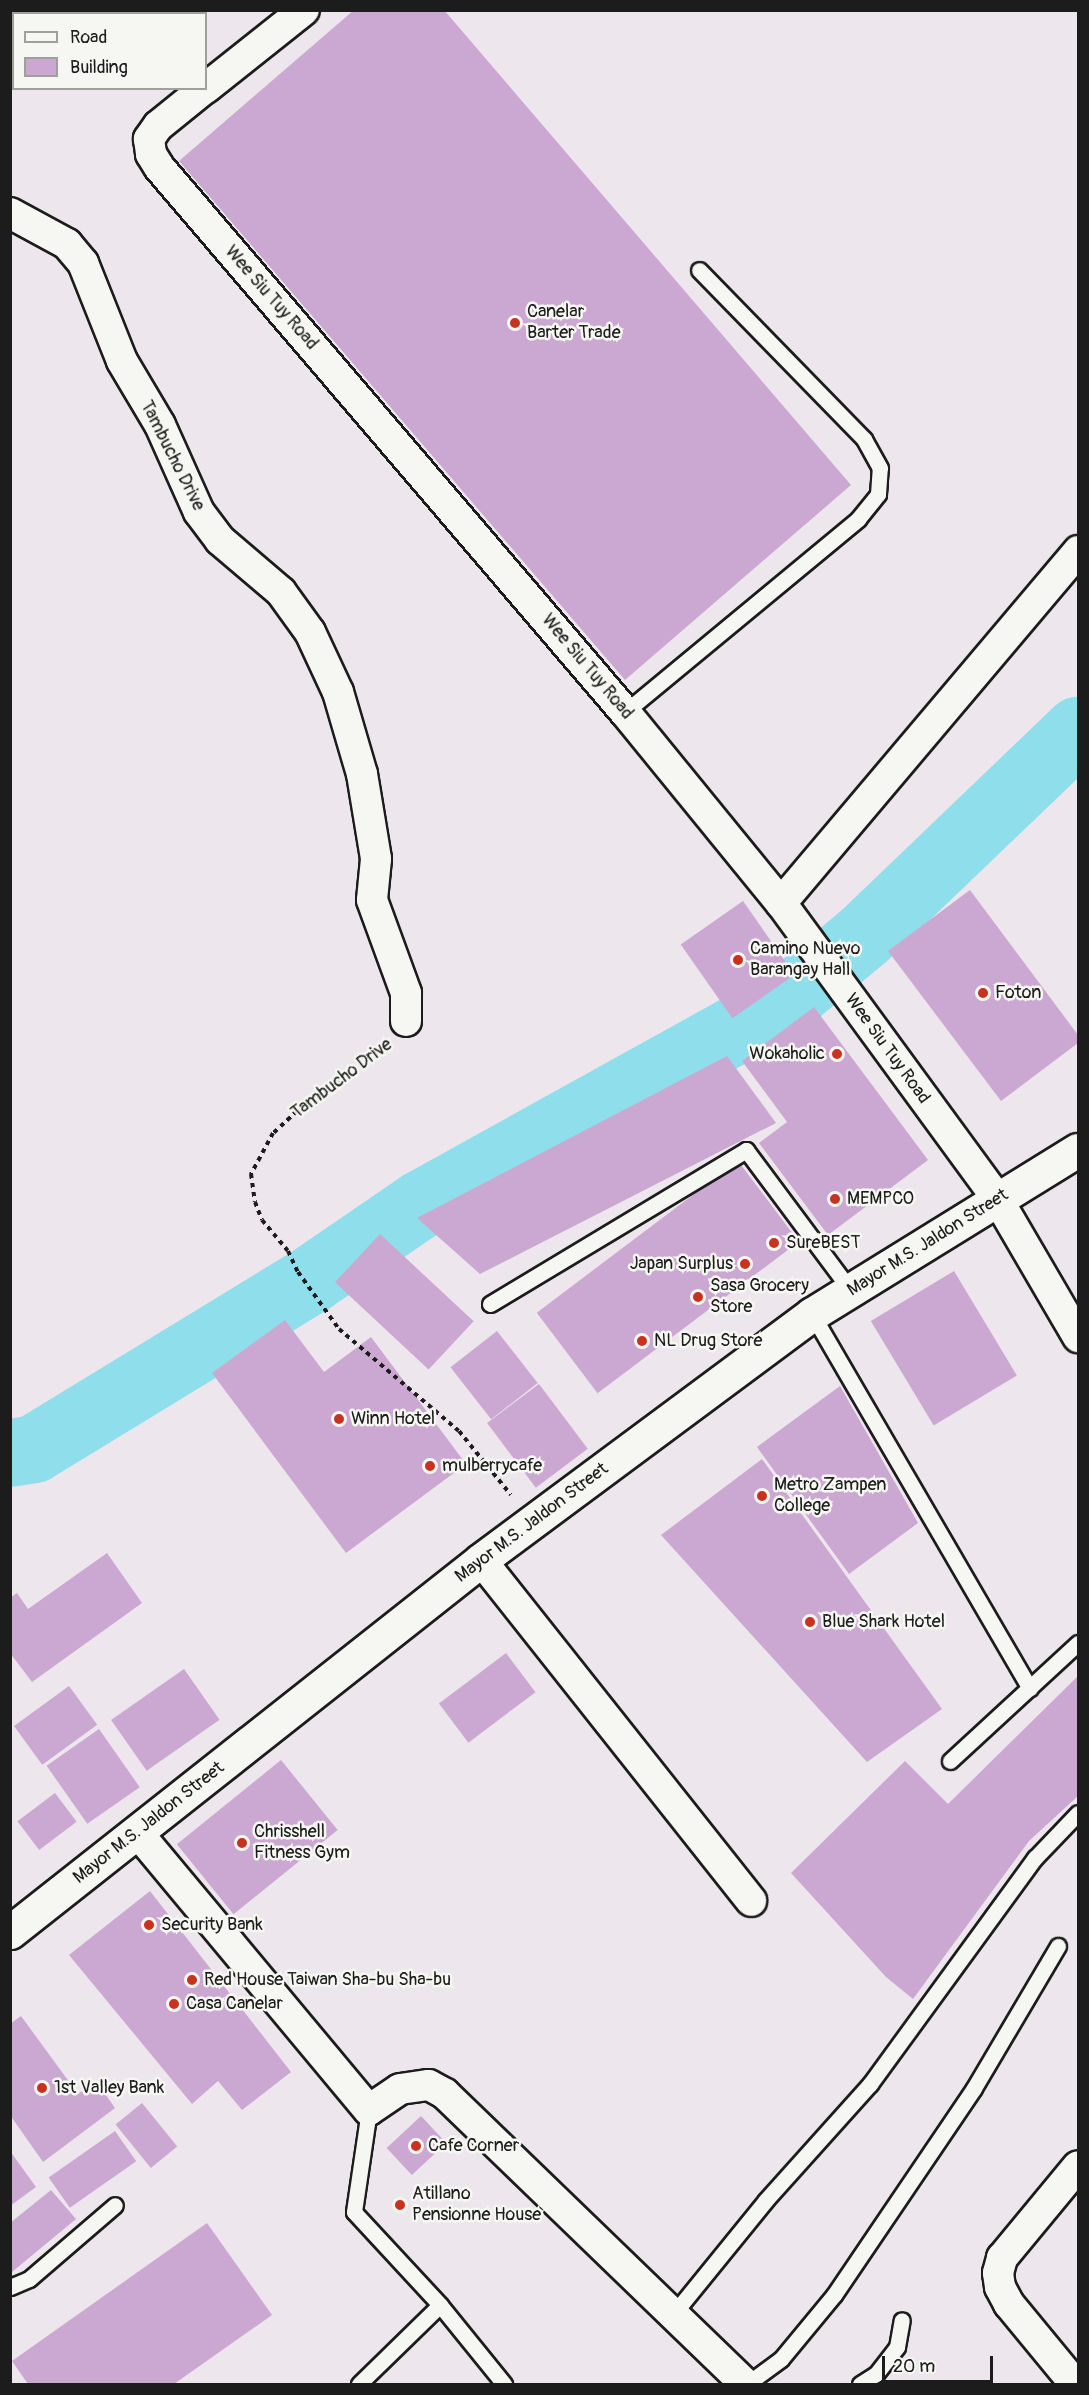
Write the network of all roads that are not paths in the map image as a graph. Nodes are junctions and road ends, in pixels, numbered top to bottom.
1 (304, 10) edge
2 (207, 86) edge
3 (203, 90) edge
4 (10, 213) edge
5 (699, 270) dead end
6 (1078, 551) edge
7 (625, 712) junction
8 (781, 903) junction
9 (406, 1021) road end
10 (1078, 1150) edge
11 (998, 1200) junction
12 (851, 1290) junction
13 (490, 1304) dead end
14 (812, 1314) junction
15 (1078, 1337) edge
16 (481, 1560) junction
17 (1078, 1643) edge
18 (1030, 1688) junction
19 (950, 1761) dead end
20 (1078, 1813) edge
21 (137, 1832) junction
22 (752, 1901) dead end
23 (10, 1932) edge
24 (1058, 1946) dead end
25 (369, 2110) junction
26 (1078, 2166) edge
27 (115, 2205) dead end
28 (10, 2287) edge
29 (440, 2305) junction
30 (675, 2312) junction
31 (902, 2320) dead end
32 (359, 2385) edge
33 (504, 2385) edge
34 (746, 2385) edge
35 (860, 2385) edge
36 (1075, 2385) edge

1 - 2 street
3 - 7 street, Wee Siu Tuy Road
4 - 9 street, Tambucho Drive
5 - 7 lane
6 - 8 street
7 - 8 street, Wee Siu Tuy Road
8 - 11 street, Wee Siu Tuy Road
10 - 11 main road, Mayor M.S. Jaldon Street
11 - 12 main road, Mayor M.S. Jaldon Street
11 - 15 street, Wee Siu Tuy Road
12 - 13 lane
12 - 14 main road, Mayor M.S. Jaldon Street
14 - 16 main road, Mayor M.S. Jaldon Street
14 - 18 lane
16 - 21 main road, Mayor M.S. Jaldon Street
16 - 22 street
17 - 18 lane
18 - 19 lane
20 - 30 lane
21 - 23 main road, Mayor M.S. Jaldon Street
21 - 25 street
24 - 34 lane
25 - 29 lane
25 - 30 street
26 - 36 street
27 - 28 lane
29 - 32 lane
29 - 33 lane
30 - 34 street
31 - 35 lane

